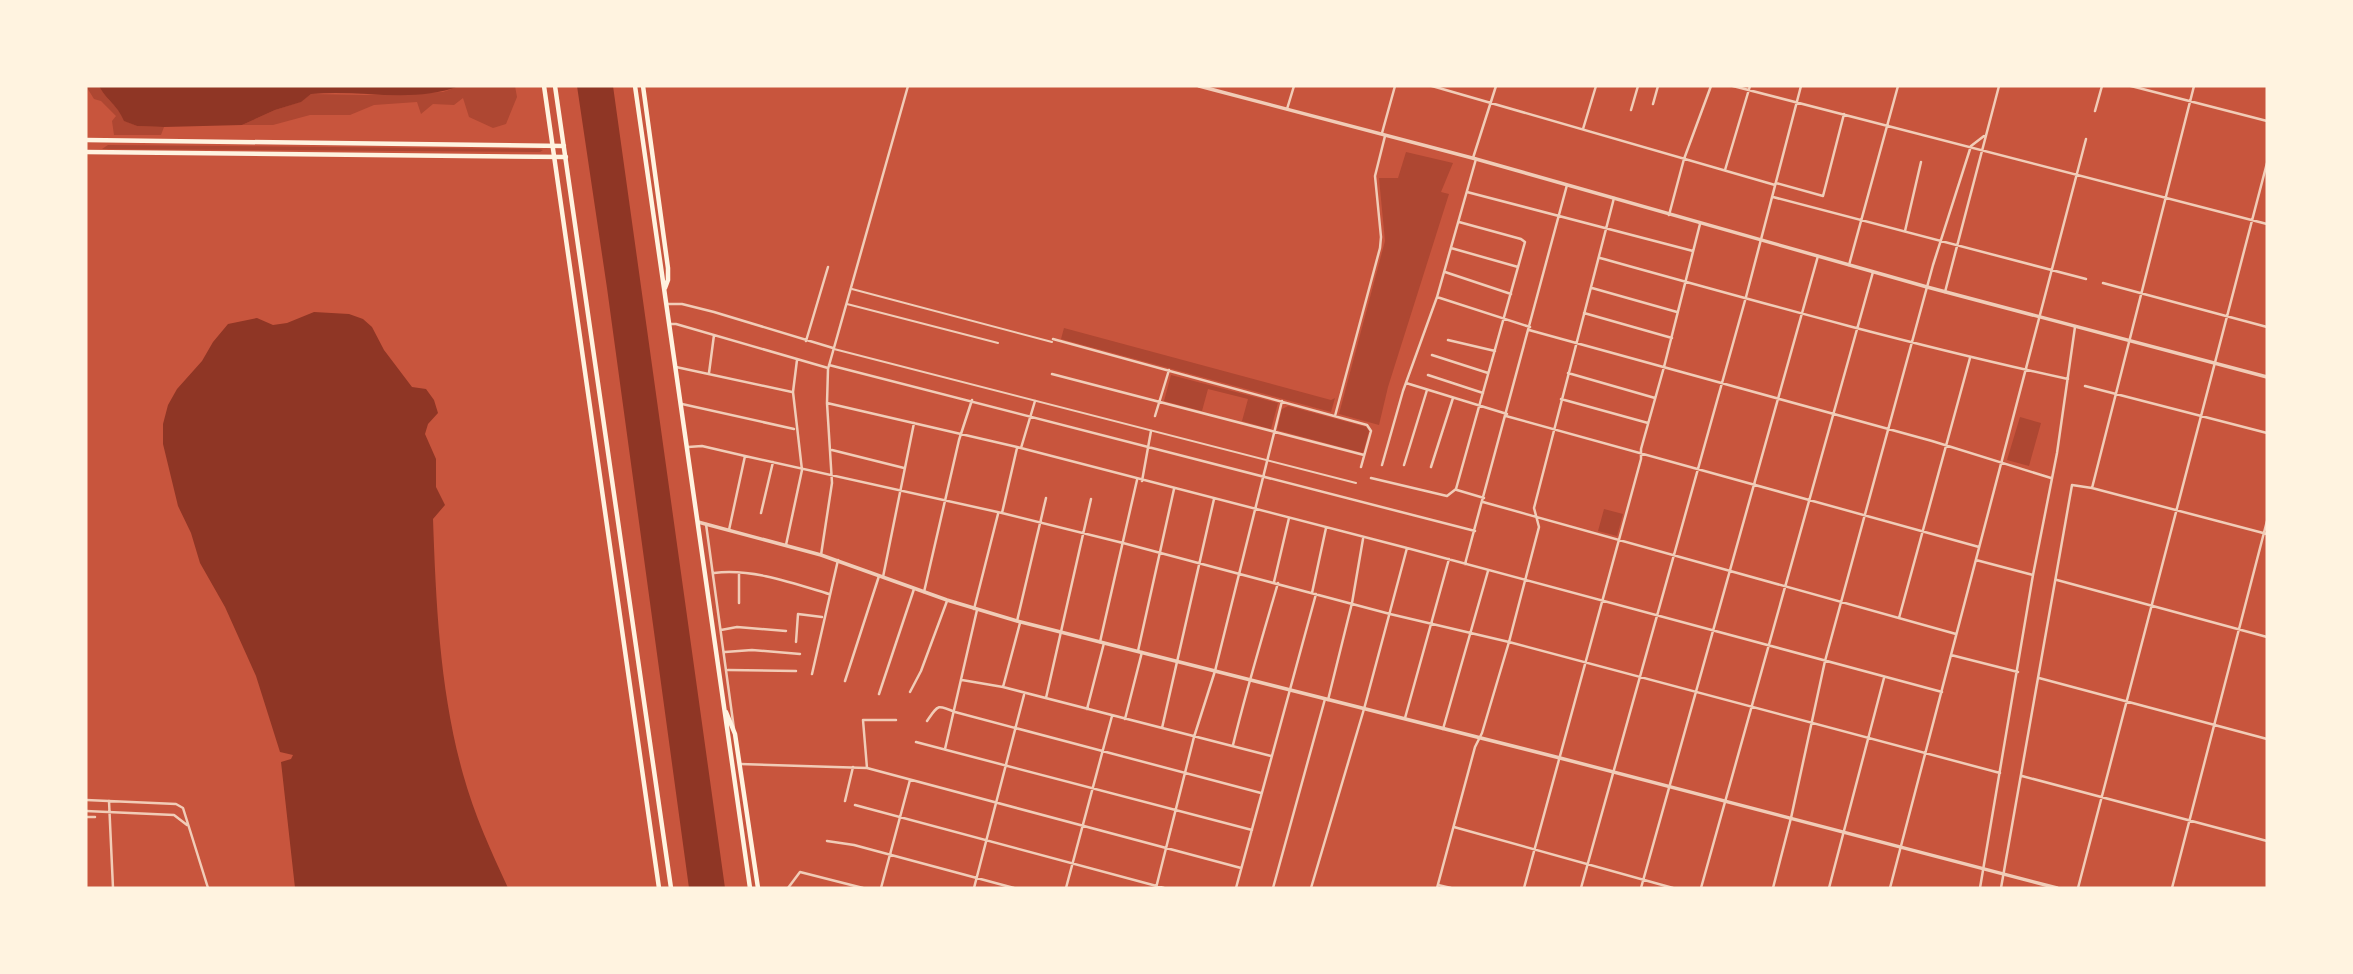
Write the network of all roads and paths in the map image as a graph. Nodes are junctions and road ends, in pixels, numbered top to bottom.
1 (544, 86) edge
2 (555, 86) edge
3 (635, 86) edge
4 (643, 86) edge
5 (908, 86) edge
6 (1199, 86) edge
7 (1294, 86) edge
8 (1395, 86) edge
9 (1432, 86) edge
10 (1496, 86) edge
11 (1596, 86) edge
12 (1638, 86) edge
13 (1658, 86) edge
14 (1711, 86) edge
15 (1733, 86) edge
16 (1801, 86) edge
17 (1898, 86) edge
18 (1999, 86) edge
19 (2102, 86) edge
20 (2131, 86) edge
21 (2194, 86) edge
22 (1750, 88) edge
23 (1796, 101) junction
24 (2190, 102) junction
25 (1491, 103) junction
26 (1653, 104) dead end
27 (1287, 109) junction
28 (1631, 110) dead end
29 (2095, 111) dead end
30 (1844, 114) junction
31 (2267, 121) edge
32 (1887, 125) junction
33 (1583, 129) junction
34 (1383, 135) junction
35 (1984, 136) junction
36 (2086, 139) dead end
37 (89, 140) edge
38 (553, 146) junction
39 (564, 146) junction
40 (1971, 146) junction
41 (1983, 149) junction
42 (89, 152) edge
43 (554, 156) junction
44 (566, 157) junction
45 (1474, 159) junction
46 (1684, 159) junction
47 (1921, 162) dead end
48 (2267, 163) edge
49 (1725, 170) junction
50 (2076, 174) junction
51 (1776, 184) junction
52 (1567, 185) junction
53 (1467, 192) junction
54 (1773, 197) junction
55 (1614, 198) junction
56 (2166, 198) junction
57 (1669, 215) junction
58 (1560, 216) junction
59 (1862, 220) junction
60 (2253, 220) junction
61 (1459, 222) junction
62 (1700, 224) junction
63 (2267, 224) edge
64 (1608, 228) junction
65 (1905, 231) junction
66 (1761, 240) junction
67 (1941, 241) junction
68 (1958, 245) junction
69 (1451, 248) junction
70 (1693, 251) junction
71 (1818, 256) junction
72 (1600, 258) junction
73 (1849, 265) junction
74 (828, 267) dead end
75 (1519, 268) junction
76 (2053, 270) junction
77 (1445, 272) junction
78 (1873, 272) junction
79 (2086, 279) dead end
80 (1686, 282) junction
81 (2103, 283) dead end
82 (1927, 287) junction
83 (1592, 288) junction
84 (665, 289) junction
85 (851, 289) junction
86 (1945, 292) junction
87 (1511, 294) junction
88 (2142, 294) junction
89 (1437, 297) junction
90 (1746, 297) junction
91 (846, 303) junction
92 (667, 304) junction
93 (1678, 312) junction
94 (1802, 312) junction
95 (1584, 313) junction
96 (2228, 316) junction
97 (2040, 317) junction
98 (1505, 320) junction
99 (670, 324) junction
100 (2075, 327) junction
101 (2267, 327) edge
102 (1530, 328) junction
103 (1858, 328) junction
104 (714, 335) junction
105 (1671, 338) junction
106 (1052, 340) joint
107 (1448, 340) dead end
108 (806, 341) junction
109 (2130, 341) junction
110 (998, 343) dead end
111 (1576, 343) junction
112 (1912, 343) junction
113 (833, 348) junction
114 (1496, 351) junction
115 (1432, 355) dead end
116 (1970, 358) junction
117 (797, 360) junction
118 (2216, 363) junction
119 (676, 367) junction
120 (829, 367) junction
121 (1664, 367) junction
122 (1169, 370) junction
123 (2026, 371) junction
124 (709, 373) junction
125 (1490, 373) junction
126 (1568, 373) junction
127 (1052, 374) dead end
128 (1428, 375) dead end
129 (2267, 377) edge
130 (2068, 379) junction
131 (1406, 383) junction
132 (1721, 383) junction
133 (2085, 386) dead end
134 (1427, 390) junction
135 (793, 392) junction
136 (1483, 393) junction
137 (2116, 393) junction
138 (1453, 398) junction
139 (1655, 398) junction
140 (1561, 399) junction
141 (1777, 399) junction
142 (972, 400) junction
143 (1035, 401) junction
144 (1282, 401) junction
145 (828, 403) junction
146 (1159, 403) junction
147 (682, 404) junction
148 (1479, 406) junction
149 (1833, 414) junction
150 (1031, 415) junction
151 (1506, 415) junction
152 (2202, 415) junction
153 (1156, 416) dead end
154 (1335, 416) junction
155 (914, 422) junction
156 (1648, 423) junction
157 (796, 429) junction
158 (1553, 429) junction
159 (1887, 430) junction
160 (1151, 431) junction
161 (1273, 432) junction
162 (2267, 433) edge
163 (961, 435) junction
164 (1148, 446) junction
165 (1945, 446) junction
166 (688, 447) junction
167 (1019, 448) junction
168 (831, 450) junction
169 (1641, 454) junction
170 (746, 456) junction
171 (1365, 456) junction
172 (1265, 460) junction
173 (773, 462) junction
174 (2001, 463) junction
175 (1382, 466) dead end
176 (1404, 466) dead end
177 (1362, 467) dead end
178 (1430, 467) dead end
179 (802, 468) junction
180 (904, 468) junction
181 (1698, 468) junction
182 (831, 475) junction
183 (1261, 476) junction
184 (1371, 478) dead end
185 (2051, 478) junction
186 (1139, 480) junction
187 (1356, 483) dead end
188 (1754, 485) junction
189 (2092, 488) junction
190 (1174, 489) junction
191 (1457, 489) junction
192 (899, 492) junction
193 (1046, 498) dead end
194 (1091, 499) dead end
195 (1214, 499) junction
196 (1484, 500) junction
197 (1809, 500) junction
198 (946, 501) junction
199 (1254, 509) junction
200 (2178, 511) junction
201 (1000, 512) junction
202 (761, 513) dead end
203 (1865, 515) junction
204 (1536, 517) junction
205 (1289, 518) junction
206 (2267, 521) edge
207 (698, 522) junction
208 (1040, 523) junction
209 (706, 524) junction
210 (1326, 528) junction
211 (729, 530) junction
212 (1475, 531) junction
213 (1922, 531) junction
214 (1083, 533) junction
215 (2266, 534) edge
216 (1363, 537) junction
217 (1619, 539) junction
218 (1122, 542) junction
219 (786, 545) junction
220 (1979, 547) junction
221 (1407, 548) junction
222 (1161, 552) junction
223 (821, 555) junction
224 (1674, 556) junction
225 (1449, 559) junction
226 (838, 560) junction
227 (1976, 560) junction
228 (1200, 563) junction
229 (1465, 564) junction
230 (1488, 570) junction
231 (1730, 571) junction
232 (714, 573) junction
233 (739, 573) junction
234 (1239, 573) junction
235 (2033, 575) junction
236 (881, 576) junction
237 (2056, 580) junction
238 (1525, 581) junction
239 (1276, 583) junction
240 (1785, 586) junction
241 (914, 589) junction
242 (924, 592) junction
243 (1314, 593) junction
244 (829, 594) junction
245 (947, 600) junction
246 (1602, 601) junction
247 (1842, 602) junction
248 (739, 603) dead end
249 (1352, 603) junction
250 (2153, 606) junction
251 (975, 609) junction
252 (1390, 614) junction
253 (1657, 616) junction
254 (824, 617) junction
255 (1899, 618) junction
256 (1019, 621) junction
257 (1430, 624) junction
258 (2239, 629) junction
259 (721, 630) junction
260 (786, 631) dead end
261 (1061, 632) junction
262 (1713, 632) junction
263 (1470, 633) junction
264 (1956, 634) junction
265 (2267, 637) edge
266 (796, 642) dead end
267 (1102, 642) junction
268 (1509, 642) junction
269 (1768, 646) junction
270 (1140, 651) junction
271 (725, 652) junction
272 (800, 654) dead end
273 (1951, 655) junction
274 (1825, 660) junction
275 (1178, 661) junction
276 (1585, 663) junction
277 (728, 670) junction
278 (796, 671) dead end
279 (1215, 671) junction
280 (2018, 672) junction
281 (812, 674) dead end
282 (1639, 677) junction
283 (1884, 677) junction
284 (2039, 678) junction
285 (962, 680) junction
286 (1250, 680) junction
287 (845, 681) dead end
288 (1003, 687) junction
289 (1289, 690) junction
290 (1696, 691) junction
291 (910, 692) dead end
292 (1942, 692) junction
293 (1024, 693) junction
294 (879, 694) dead end
295 (1046, 699) junction
296 (1326, 699) junction
297 (2127, 702) junction
298 (723, 705) junction
299 (1751, 706) junction
300 (1087, 709) junction
301 (1364, 709) junction
302 (955, 712) junction
303 (1112, 716) junction
304 (1405, 718) junction
305 (1125, 719) junction
306 (896, 720) dead end
307 (927, 721) dead end
308 (1812, 722) junction
309 (2214, 726) junction
310 (1016, 728) junction
311 (1162, 729) junction
312 (1443, 729) junction
313 (734, 730) junction
314 (1195, 737) junction
315 (1868, 737) junction
316 (1480, 738) junction
317 (2267, 739) edge
318 (916, 742) dead end
319 (1233, 747) junction
320 (945, 749) junction
321 (1102, 751) junction
322 (1925, 752) junction
323 (1271, 756) junction
324 (1560, 758) junction
325 (739, 764) junction
326 (1005, 764) junction
327 (853, 766) junction
328 (867, 768) junction
329 (1185, 773) junction
330 (1614, 773) junction
331 (2000, 773) junction
332 (2022, 776) junction
333 (910, 780) junction
334 (1669, 787) junction
335 (1093, 788) junction
336 (1261, 793) junction
337 (2102, 797) junction
338 (86, 800) edge
339 (109, 801) junction
340 (845, 801) dead end
341 (1725, 801) junction
342 (996, 802) junction
343 (855, 805) dead end
344 (1175, 810) junction
345 (86, 811) edge
346 (109, 812) junction
347 (86, 817) edge
348 (95, 817) dead end
349 (899, 817) junction
350 (1791, 818) junction
351 (2189, 821) junction
352 (1083, 825) junction
353 (190, 827) junction
354 (1454, 827) junction
355 (1252, 830) junction
356 (1843, 832) junction
357 (986, 840) junction
358 (827, 841) dead end
359 (2267, 841) edge
360 (1166, 847) junction
361 (1900, 847) junction
362 (1535, 850) junction
363 (890, 855) junction
364 (1072, 863) junction
365 (1587, 864) junction
366 (1241, 868) junction
367 (1984, 869) junction
368 (2004, 874) junction
369 (976, 878) junction
370 (1643, 880) junction
371 (1156, 887) edge
372 (1438, 887) edge
373 (113, 888) edge
374 (208, 888) edge
375 (659, 888) edge
376 (671, 888) edge
377 (750, 888) edge
378 (758, 888) edge
379 (788, 888) edge
380 (863, 888) edge
381 (881, 888) edge
382 (974, 888) edge
383 (1014, 888) edge
384 (1066, 888) edge
385 (1164, 888) edge
386 (1236, 888) edge
387 (1242, 888) edge
388 (1273, 888) edge
389 (1311, 888) edge
390 (1451, 888) edge
391 (1524, 888) edge
392 (1581, 888) edge
393 (1641, 888) edge
394 (1673, 888) edge
395 (1701, 888) edge
396 (1773, 888) edge
397 (1829, 888) edge
398 (1890, 888) edge
399 (1980, 888) edge
400 (2001, 888) edge
401 (2057, 888) edge
402 (2078, 888) edge
403 (2172, 888) edge

1 - 38 main road
2 - 39 main road
3 - 84 main road
4 - 84 main road
5 - 85 street
6 - 27 street
7 - 27 street
8 - 34 street
9 - 25 street
10 - 25 street
11 - 33 street
12 - 28 street
13 - 26 street
14 - 46 street
15 - 22 street
16 - 23 street
17 - 32 street
18 - 35 street
19 - 29 street
20 - 24 street
21 - 24 street
22 - 23 street
22 - 49 street
23 - 30 street
23 - 51 street
24 - 31 street
24 - 56 street
25 - 33 street
25 - 45 street
27 - 34 street
30 - 32 street
30 - 51 street
32 - 40 street
32 - 59 street
33 - 46 street
34 - 45 street
34 - 154 street
35 - 40 street
35 - 41 street
36 - 50 street
37 - 38 main road
37 - 42 main road
38 - 39 main road
38 - 43 main road
39 - 44 main road
40 - 41 street
40 - 67 street
41 - 50 street
41 - 68 street
42 - 43 main road
43 - 44 main road
43 - 375 main road
44 - 376 main road
45 - 52 street
45 - 53 street
46 - 49 street
46 - 57 street
47 - 65 street
48 - 60 street
49 - 51 street
50 - 56 street
50 - 76 street
51 - 54 street
52 - 55 street
52 - 58 street
53 - 58 street
53 - 61 street
54 - 59 street
54 - 66 street
55 - 57 street
55 - 64 street
56 - 60 street
56 - 88 street
57 - 62 street
58 - 64 street
58 - 102 street
59 - 65 street
59 - 73 street
60 - 63 street
60 - 96 street
61 - 69 street
61 - 75 street
62 - 66 street
62 - 70 street
64 - 70 street
64 - 72 street
65 - 67 street
66 - 71 street
66 - 90 street
67 - 68 street
67 - 82 street
68 - 76 street
68 - 86 street
69 - 75 street
69 - 77 street
70 - 80 street
71 - 73 street
71 - 94 street
72 - 80 street
72 - 83 street
73 - 78 street
74 - 108 street
75 - 87 street
76 - 79 street
76 - 97 street
77 - 87 street
77 - 89 street
78 - 82 street
78 - 103 street
80 - 90 street
80 - 93 street
81 - 88 street
82 - 86 street
82 - 112 street
83 - 93 street
83 - 95 street
84 - 92 main road
85 - 91 street
85 - 106 lane
86 - 97 street
87 - 98 street
88 - 96 street
88 - 109 street
89 - 98 street
89 - 131 street
90 - 94 street
90 - 132 street
91 - 110 lane
91 - 113 street
92 - 99 main road
92 - 108 street
93 - 105 street
94 - 103 street
94 - 141 street
95 - 105 street
95 - 111 street
96 - 101 street
96 - 118 street
97 - 100 street
97 - 123 street
98 - 102 street
98 - 114 street
99 - 104 street
99 - 119 main road
100 - 109 street
100 - 130 street
102 - 111 street
102 - 151 street
103 - 112 street
103 - 149 street
104 - 117 street
104 - 124 street
105 - 121 street
106 - 122 street
107 - 114 street
108 - 113 street
109 - 118 street
109 - 137 street
111 - 121 street
111 - 126 street
112 - 116 street
112 - 159 street
113 - 120 street
113 - 143 lane
114 - 125 street
115 - 125 street
116 - 123 street
116 - 165 street
117 - 120 street
117 - 135 street
118 - 129 street
118 - 152 street
119 - 124 street
119 - 147 main road
120 - 142 street
120 - 145 street
121 - 132 street
121 - 139 street
122 - 144 street
122 - 146 street
123 - 130 street
123 - 174 street
124 - 135 street
125 - 136 street
126 - 139 street
126 - 140 street
127 - 146 street
128 - 136 street
130 - 185 street
131 - 134 street
131 - 175 street
132 - 141 street
132 - 181 street
133 - 137 street
134 - 138 street
134 - 176 street
135 - 157 street
136 - 148 street
137 - 152 street
137 - 189 street
138 - 148 street
138 - 178 street
139 - 156 street
140 - 156 street
140 - 158 street
141 - 149 street
141 - 188 street
142 - 150 street
142 - 163 street
143 - 150 street
143 - 160 lane
144 - 154 street
144 - 161 street
145 - 155 street
145 - 168 street
146 - 153 street
146 - 161 street
147 - 157 street
147 - 166 main road
148 - 151 street
148 - 191 street
149 - 159 street
149 - 197 street
150 - 164 street
150 - 167 street
151 - 158 street
151 - 196 street
152 - 162 street
152 - 200 street
154 - 171 street
155 - 163 street
155 - 180 street
156 - 169 street
157 - 179 street
158 - 169 street
158 - 204 street
159 - 165 street
159 - 203 street
160 - 164 street
160 - 172 lane
161 - 171 street
161 - 172 street
163 - 167 street
163 - 198 street
164 - 183 street
164 - 186 street
165 - 174 street
165 - 213 street
166 - 170 street
166 - 207 main road
167 - 186 street
167 - 201 street
168 - 180 street
168 - 182 street
169 - 181 street
169 - 217 street
170 - 173 street
170 - 211 street
171 - 177 street
172 - 183 street
172 - 187 lane
173 - 179 street
173 - 202 street
174 - 185 street
174 - 220 street
179 - 182 street
179 - 219 street
180 - 192 street
181 - 188 street
181 - 224 street
182 - 192 street
182 - 223 street
183 - 199 street
183 - 212 street
184 - 191 street
185 - 235 street
186 - 190 street
186 - 218 street
188 - 197 street
188 - 231 street
189 - 200 street
189 - 237 street
190 - 195 street
190 - 222 street
191 - 196 street
192 - 198 street
192 - 236 street
193 - 208 street
194 - 214 street
195 - 199 street
195 - 228 street
196 - 204 street
196 - 212 street
197 - 203 street
197 - 240 street
198 - 201 street
198 - 242 street
199 - 205 street
199 - 234 street
200 - 215 street
200 - 250 street
201 - 208 street
201 - 251 street
203 - 213 street
203 - 247 street
204 - 217 street
204 - 238 street
205 - 210 street
205 - 239 street
206 - 215 street
207 - 209 street
207 - 298 main road
208 - 214 street
208 - 256 street
209 - 211 street
209 - 232 street
210 - 216 street
210 - 243 street
211 - 219 street
212 - 229 street
213 - 220 street
213 - 255 street
214 - 218 street
214 - 261 street
215 - 258 street
216 - 221 street
216 - 249 street
217 - 224 street
217 - 246 street
218 - 222 street
218 - 267 street
219 - 223 street
220 - 227 street
221 - 225 street
221 - 252 street
222 - 228 street
222 - 270 street
223 - 226 street
224 - 231 street
224 - 253 street
225 - 229 street
225 - 257 street
226 - 236 street
226 - 244 street
227 - 235 street
227 - 264 street
228 - 234 street
228 - 275 street
229 - 230 street
230 - 238 street
230 - 263 street
231 - 240 street
231 - 262 street
232 - 233 street
232 - 259 street
233 - 244 street
233 - 248 street
234 - 239 street
234 - 279 street
235 - 280 street
236 - 241 street
236 - 287 street
237 - 250 street
237 - 284 street
238 - 246 street
238 - 268 street
239 - 243 street
239 - 286 street
240 - 247 street
240 - 269 street
241 - 242 street
241 - 294 street
242 - 245 street
243 - 249 street
243 - 289 street
244 - 254 street
245 - 251 street
245 - 291 street
246 - 253 street
246 - 276 street
247 - 255 street
247 - 274 street
249 - 252 street
249 - 296 street
250 - 258 street
250 - 297 street
251 - 256 street
251 - 285 street
252 - 257 street
252 - 301 street
253 - 262 street
253 - 282 street
254 - 266 street
254 - 281 street
255 - 264 street
256 - 261 street
256 - 288 street
257 - 263 street
257 - 304 street
258 - 265 street
258 - 309 street
259 - 260 street
259 - 271 street
261 - 267 street
261 - 295 street
262 - 269 street
262 - 290 street
263 - 268 street
263 - 312 street
264 - 273 street
267 - 270 street
267 - 300 street
268 - 276 street
268 - 316 street
269 - 274 street
269 - 299 street
270 - 275 street
270 - 305 street
271 - 272 street
271 - 277 street
273 - 280 street
273 - 292 street
274 - 283 street
274 - 308 street
275 - 279 street
275 - 311 street
276 - 282 street
276 - 324 street
277 - 278 street
277 - 313 street
279 - 286 street
279 - 314 street
280 - 331 street
282 - 290 street
282 - 330 street
283 - 292 street
283 - 315 street
284 - 297 street
284 - 332 street
285 - 288 street
285 - 302 street
286 - 289 street
286 - 319 street
288 - 293 street
289 - 296 street
289 - 323 street
290 - 299 street
290 - 334 street
292 - 322 street
293 - 295 street
293 - 310 street
295 - 300 street
296 - 301 street
296 - 388 street
297 - 309 street
297 - 337 street
298 - 313 main road
298 - 377 main road
299 - 308 street
299 - 341 street
300 - 303 street
301 - 304 street
301 - 389 street
302 - 307 street
302 - 310 street
302 - 320 street
303 - 305 street
303 - 321 street
304 - 312 street
305 - 311 street
306 - 328 street
308 - 315 street
308 - 350 street
309 - 317 street
309 - 351 street
310 - 321 street
310 - 326 street
311 - 314 street
312 - 316 street
313 - 325 main road
314 - 319 street
314 - 329 street
315 - 322 street
315 - 356 street
316 - 324 street
316 - 354 street
318 - 320 street
319 - 323 street
320 - 326 street
321 - 329 street
321 - 335 street
322 - 331 street
322 - 361 street
323 - 336 street
324 - 330 street
324 - 362 street
325 - 327 street
325 - 378 main road
326 - 335 street
326 - 342 street
327 - 328 street
327 - 340 street
328 - 333 street
329 - 336 street
329 - 344 street
330 - 334 street
330 - 365 street
331 - 367 street
332 - 337 street
332 - 368 street
333 - 342 street
333 - 349 street
334 - 341 street
334 - 370 street
335 - 344 street
335 - 352 street
336 - 355 street
337 - 351 street
337 - 402 street
338 - 339 street
339 - 346 street
339 - 353 street
341 - 350 street
341 - 395 street
342 - 352 street
342 - 357 street
343 - 349 street
344 - 355 street
344 - 360 street
345 - 346 street
346 - 353 street
346 - 373 street
347 - 348 street
349 - 357 street
349 - 363 street
350 - 356 street
350 - 396 street
351 - 359 street
351 - 403 street
352 - 360 street
352 - 364 street
353 - 374 street
354 - 362 street
354 - 372 street
355 - 366 street
356 - 361 street
356 - 397 street
357 - 364 street
357 - 369 street
358 - 363 street
360 - 366 street
360 - 371 street
361 - 367 street
361 - 398 street
362 - 365 street
362 - 391 street
363 - 369 street
363 - 381 street
364 - 371 street
364 - 384 street
365 - 370 street
365 - 392 street
366 - 386 street
367 - 368 street
367 - 399 street
368 - 400 street
368 - 401 street
369 - 382 street
369 - 383 street
370 - 393 street
370 - 394 street
371 - 385 street
372 - 390 street
379 - 380 street
386 - 387 street

